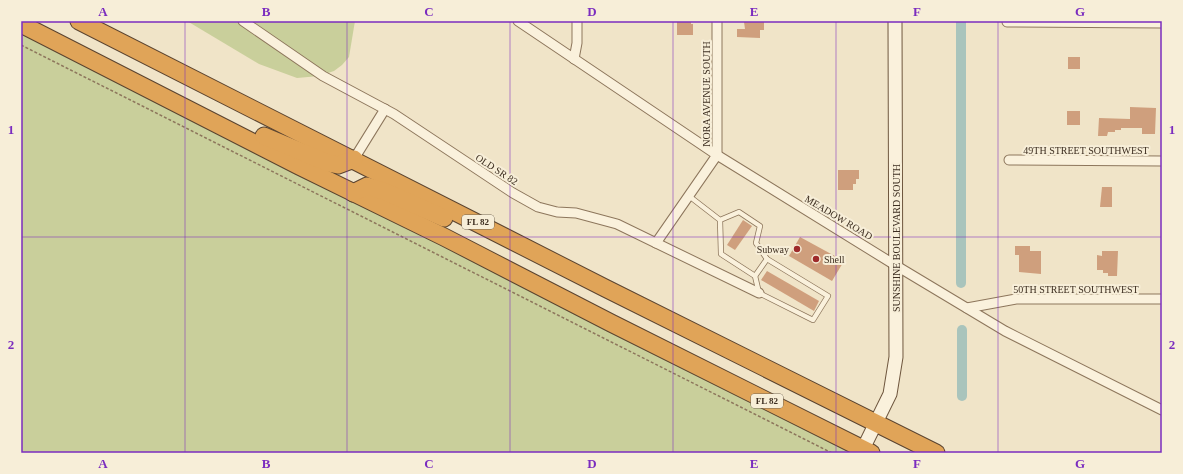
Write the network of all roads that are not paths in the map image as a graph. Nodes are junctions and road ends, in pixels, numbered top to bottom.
1 (79, 21) edge
2 (243, 21) edge
3 (518, 21) edge
4 (577, 21) edge
5 (717, 21) edge
6 (895, 21) edge
7 (1056, 21) edge
8 (1008, 22) dead end
9 (1162, 23) edge
10 (21, 24) edge
11 (574, 59) junction
12 (129, 78) junction
13 (385, 109) junction
14 (717, 155) junction
15 (354, 159) junction
16 (1009, 160) dead end
17 (1162, 161) edge
18 (353, 193) junction
19 (689, 196) junction
20 (720, 220) junction
21 (656, 243) junction
22 (544, 256) junction
23 (767, 259) junction
24 (895, 265) junction
25 (755, 276) junction
26 (759, 293) junction
27 (1162, 299) edge
28 (967, 308) junction
29 (1162, 410) edge
30 (876, 423) junction
31 (867, 451) edge
32 (936, 453) edge

1 - 15 highway, FL 82
2 - 13 street, OLD SR 82
3 - 11 street, MEADOW ROAD
4 - 11 street
5 - 14 street, NORA AVENUE SOUTH
6 - 24 street, SUNSHINE BOULEVARD SOUTH
7 - 8 street
7 - 9 street
10 - 12 highway, FL 82
11 - 14 street, MEADOW ROAD
12 - 15 highway
12 - 18 highway, FL 82
13 - 15 street
13 - 21 street, OLD SR 82
14 - 19 street, NORA AVENUE SOUTH
14 - 24 street, MEADOW ROAD
15 - 22 highway, FL 82
16 - 17 street, 49TH STREET SOUTHWEST
18 - 22 highway
18 - 31 highway, FL 82
19 - 20 lane
19 - 21 street, NORA AVENUE SOUTH
20 - 23 lane
20 - 25 lane
21 - 26 street, OLD SR 82
22 - 30 highway, FL 82
23 - 25 lane
23 - 26 lane
24 - 28 street, MEADOW ROAD
24 - 30 street, SUNSHINE BOULEVARD SOUTH
25 - 26 lane
27 - 28 street, 50TH STREET SOUTHWEST
28 - 29 street, MEADOW ROAD
30 - 31 street, SUNSHINE BOULEVARD SOUTH
30 - 32 highway, FL 82

